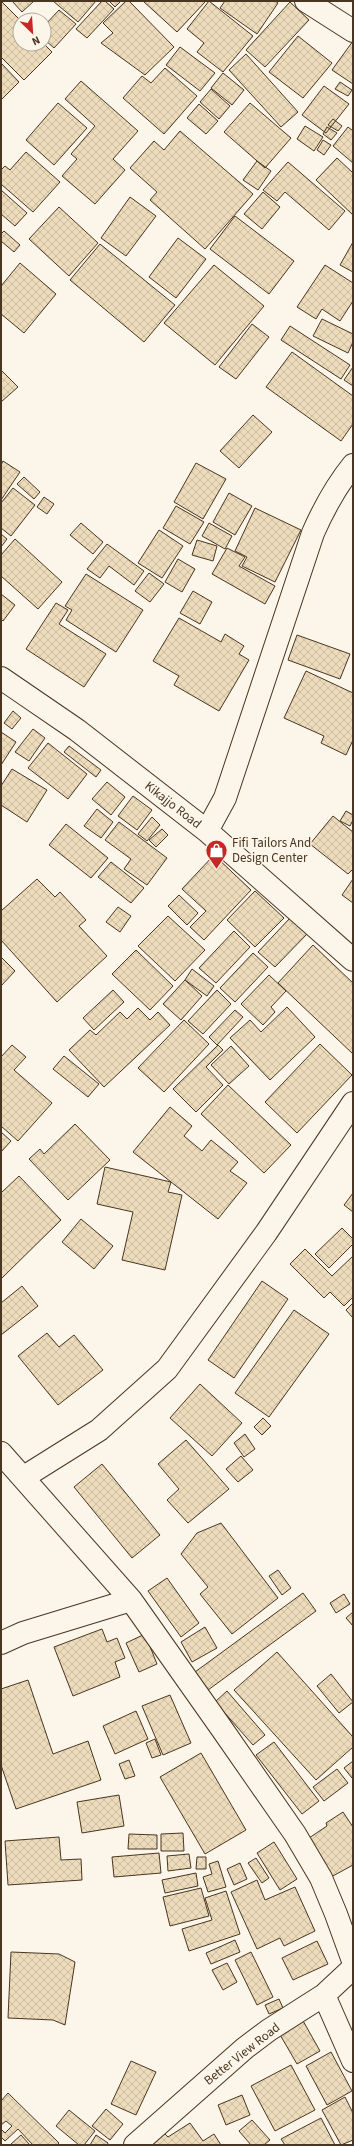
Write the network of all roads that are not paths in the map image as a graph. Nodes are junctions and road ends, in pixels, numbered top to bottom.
1 (306, 1) edge
2 (353, 31) edge
3 (353, 465) edge
4 (1, 678) edge
5 (207, 832) junction
6 (353, 960) edge
7 (353, 1103) edge
8 (1, 1453) edge
9 (24, 1477) junction
10 (131, 1600) junction
11 (1, 1643) edge
12 (353, 1962) edge
13 (353, 1968) edge
14 (324, 1995) junction
15 (353, 2061) edge
16 (135, 2145) edge

1 - 2 street
3 - 5 street
4 - 5 street, Kikajjo Road
5 - 6 street, Kikajjo Road
7 - 9 street
8 - 9 street
9 - 10 street
10 - 11 street
10 - 12 street
13 - 14 street, Better View Road
14 - 15 street
14 - 16 street, Better View Road

